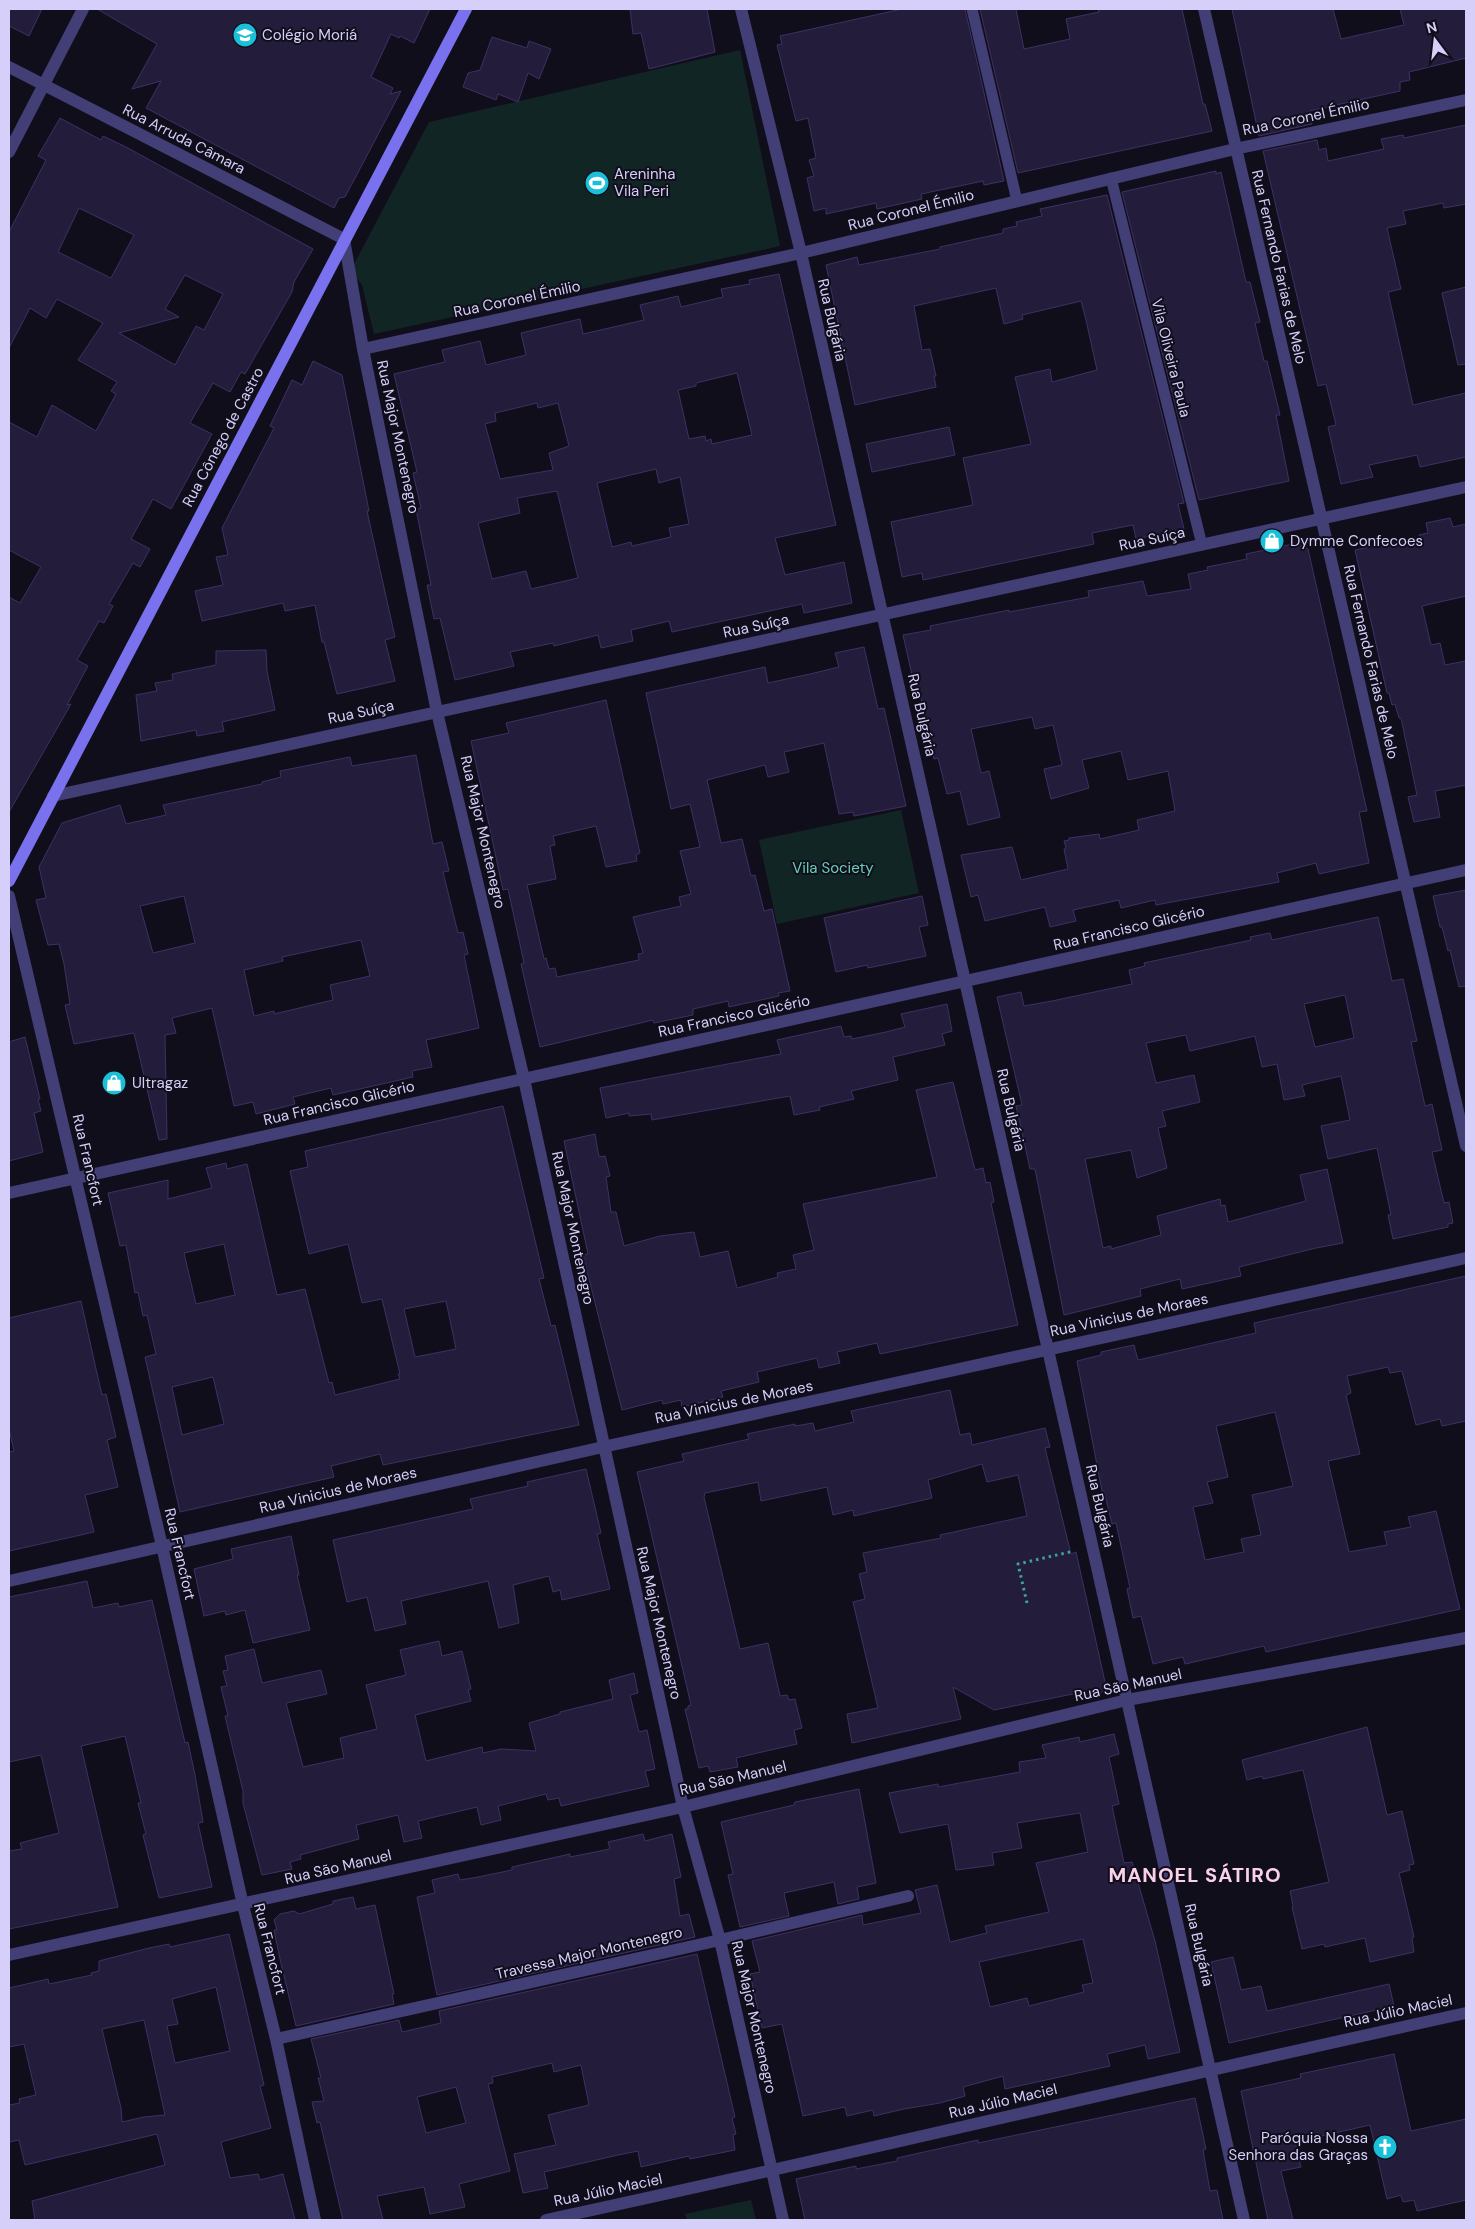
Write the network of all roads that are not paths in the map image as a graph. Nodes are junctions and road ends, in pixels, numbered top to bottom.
1 (83, 9) edge
2 (466, 9) edge
3 (741, 9) edge
4 (972, 9) edge
5 (1204, 9) edge
6 (9, 67) edge
7 (42, 85) junction
8 (1466, 100) edge
9 (1235, 149) junction
10 (9, 152) edge
11 (1111, 178) junction
12 (1017, 201) junction
13 (344, 239) junction
14 (801, 253) junction
15 (364, 349) junction
16 (1466, 487) edge
17 (1321, 519) junction
18 (1202, 545) junction
19 (882, 615) junction
20 (437, 712) junction
21 (53, 796) junction
22 (1466, 870) edge
23 (9, 881) edge
24 (1405, 884) junction
25 (9, 896) edge
26 (965, 981) junction
27 (524, 1079) junction
28 (1466, 1146) edge
29 (75, 1178) junction
30 (9, 1193) edge
31 (1466, 1258) edge
32 (1048, 1350) junction
33 (603, 1447) junction
34 (162, 1546) junction
35 (9, 1580) edge
36 (1466, 1638) edge
37 (1127, 1700) junction
38 (683, 1807) junction
39 (908, 1896) dead end
40 (243, 1905) junction
41 (720, 1940) junction
42 (9, 1955) edge
43 (1466, 2013) edge
44 (276, 2039) junction
45 (1210, 2069) junction
46 (772, 2172) junction
47 (315, 2220) edge
48 (546, 2220) edge
49 (783, 2220) edge
50 (1244, 2220) edge

1 - 7 street
2 - 13 main road, Rua Cônego de Castro
3 - 14 street, Rua Bulgária
4 - 12 lane
5 - 9 street, Rua Fernando Farias de Melo
6 - 7 street, Rua Arruda Câmara
7 - 10 street
7 - 13 street, Rua Arruda Câmara
8 - 9 street, Rua Coronel Émilio
9 - 11 street, Rua Coronel Émilio
9 - 17 street, Rua Fernando Farias de Melo
11 - 12 street, Rua Coronel Émilio
11 - 18 lane, Vila Oliveira Paula
12 - 14 street, Rua Coronel Émilio
13 - 15 street, Rua Major Montenegro
13 - 21 main road, Rua Cônego de Castro
14 - 15 street, Rua Coronel Émilio
14 - 19 street, Rua Bulgária
15 - 20 street, Rua Major Montenegro
16 - 17 street, Rua Suíça
17 - 18 street, Rua Suíça
17 - 24 street, Rua Fernando Farias de Melo
18 - 19 street, Rua Suíça
19 - 20 street, Rua Suíça
19 - 26 street, Rua Bulgária
20 - 21 street, Rua Suíça
20 - 27 street, Rua Major Montenegro
21 - 23 main road, Rua Cônego de Castro
22 - 24 street, Rua Francisco Glicério
24 - 26 street, Rua Francisco Glicério
24 - 28 street, Rua Fernando Farias de Melo
25 - 29 street, Rua Francfort
26 - 27 street, Rua Francisco Glicério
26 - 32 street, Rua Bulgária
27 - 29 street, Rua Francisco Glicério
27 - 33 street, Rua Major Montenegro
29 - 30 street, Rua Francisco Glicério
29 - 34 street, Rua Francfort
31 - 32 street, Rua Vinicius de Moraes
32 - 33 street, Rua Vinicius de Moraes
32 - 37 street, Rua Bulgária
33 - 34 street, Rua Vinicius de Moraes
33 - 38 street, Rua Major Montenegro
34 - 35 street, Rua Vinicius de Moraes
34 - 40 street, Rua Francfort
36 - 37 street, Rua São Manuel
37 - 38 street, Rua São Manuel
37 - 45 street, Rua Bulgária
38 - 40 street, Rua São Manuel
38 - 41 street, Rua Major Montenegro
39 - 41 street, Travessa Major Montenegro
40 - 42 street, Rua São Manuel
40 - 44 street, Rua Francfort
41 - 44 street, Travessa Major Montenegro
41 - 46 street, Rua Major Montenegro
43 - 45 street, Rua Júlio Maciel
44 - 47 street, Rua Francfort
45 - 46 street, Rua Júlio Maciel
45 - 50 street, Rua Bulgária
46 - 48 street, Rua Júlio Maciel
46 - 49 street, Rua Major Montenegro

